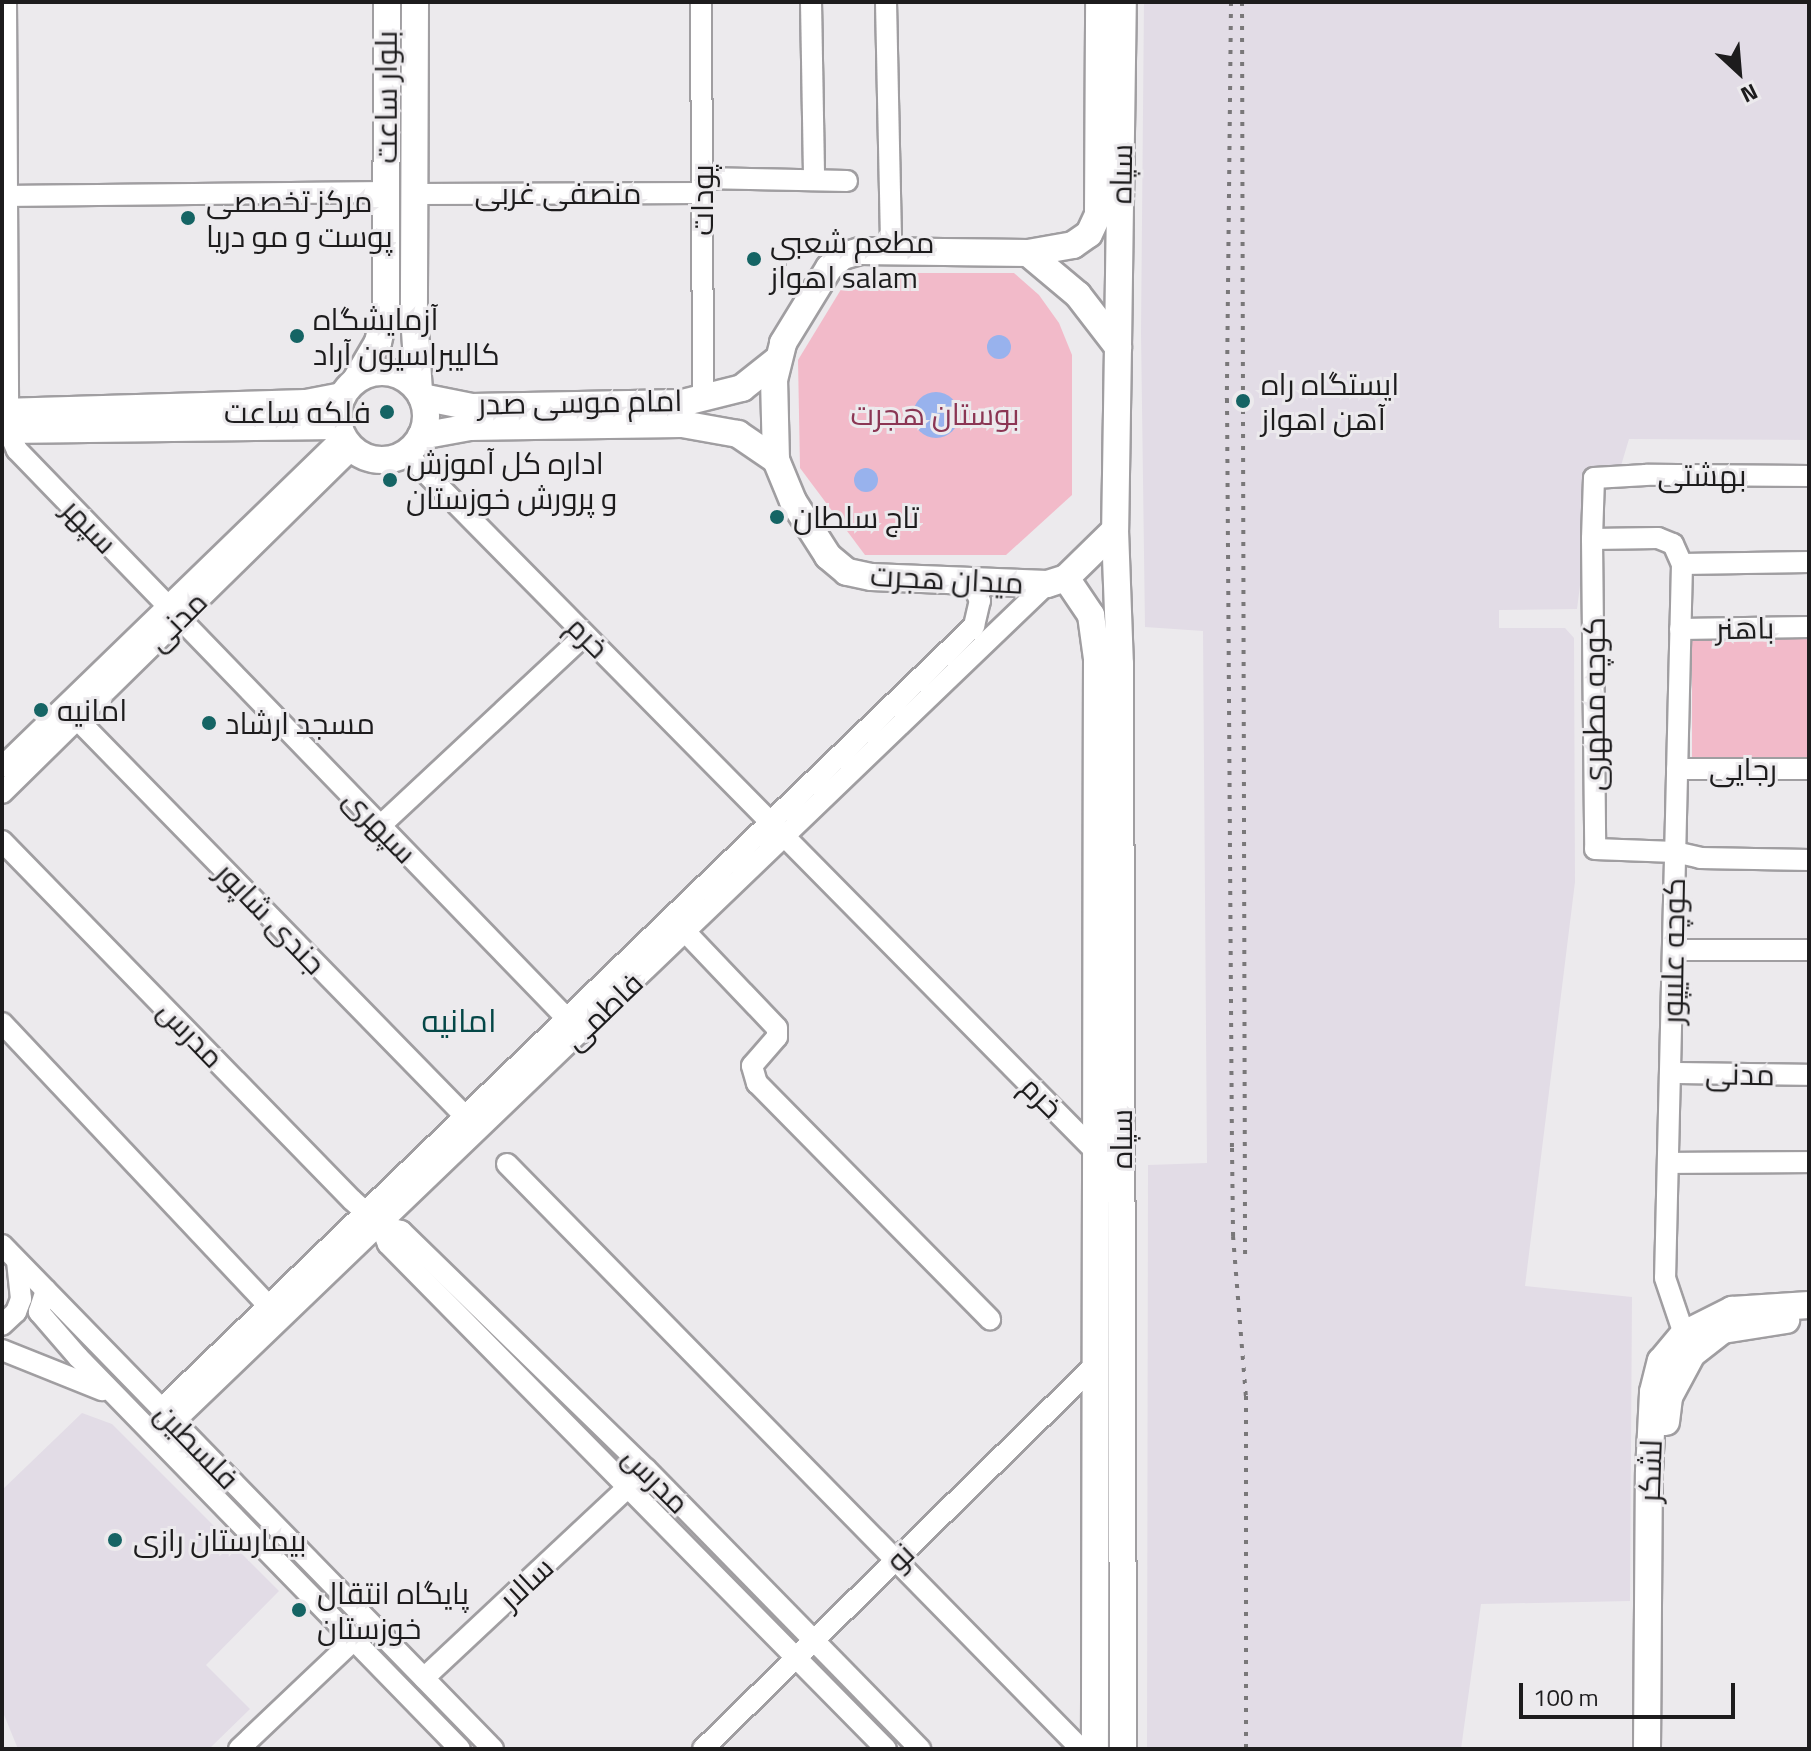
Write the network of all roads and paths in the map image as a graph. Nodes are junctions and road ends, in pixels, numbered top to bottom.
1 (6, 2) edge
2 (387, 2) edge
3 (415, 2) edge
4 (701, 2) edge
5 (811, 2) edge
6 (886, 2) edge
7 (1099, 2) edge
8 (1123, 2) edge
9 (814, 180) junction
10 (847, 181) dead end
11 (702, 186) junction
12 (386, 192) junction
13 (414, 194) junction
14 (4, 196) edge
15 (891, 250) junction
16 (1028, 253) junction
17 (1118, 347) junction
18 (776, 361) junction
19 (350, 387) junction
20 (420, 394) junction
21 (703, 398) junction
22 (5, 421) edge
23 (344, 437) junction
24 (413, 444) junction
25 (776, 460) junction
26 (1809, 476) edge
27 (1594, 478) joint
28 (1115, 530) junction
29 (1592, 539) junction
30 (1809, 562) edge
31 (1682, 564) junction
32 (971, 581) junction
33 (1057, 581) junction
34 (173, 612) junction
35 (1809, 627) edge
36 (1680, 629) junction
37 (585, 635) junction
38 (77, 719) junction
39 (2, 767) edge
40 (1677, 769) junction
41 (1809, 769) edge
42 (2, 793) edge
43 (770, 822) junction
44 (380, 826) junction
45 (785, 837) junction
46 (2, 841) edge
47 (1675, 852) junction
48 (1809, 860) edge
49 (678, 924) junction
50 (1673, 950) junction
51 (1809, 950) edge
52 (2, 1023) edge
53 (573, 1026) junction
54 (1670, 1073) junction
55 (1809, 1075) edge
56 (465, 1116) junction
57 (1096, 1152) junction
58 (1809, 1162) edge
59 (1668, 1163) junction
60 (507, 1164) dead end
61 (374, 1219) junction
62 (7, 1259) edge
63 (46, 1290) junction
64 (268, 1305) junction
65 (1809, 1305) edge
66 (990, 1319) dead end
67 (1809, 1320) edge
68 (2, 1325) edge
69 (1684, 1334) junction
70 (2, 1350) edge
71 (1096, 1364) junction
72 (128, 1406) junction
73 (168, 1416) junction
74 (158, 1437) junction
75 (646, 1469) junction
76 (628, 1488) junction
77 (895, 1561) junction
78 (354, 1640) junction
79 (813, 1641) junction
80 (796, 1658) junction
81 (424, 1678) junction
82 (239, 1749) edge
83 (460, 1749) edge
84 (493, 1749) edge
85 (703, 1749) edge
86 (886, 1749) edge
87 (920, 1749) edge
88 (1081, 1749) edge
89 (1095, 1749) edge
90 (1123, 1749) edge
91 (1647, 1749) edge
92 (1665, 1749) edge

1 - 14 street
2 - 12 main road, بلوار ساعت
3 - 13 main road, بلوار ساعت
4 - 11 street, پودات
5 - 9 street
6 - 15 street
7 - 16 main road, سپاه
8 - 17 main road, سپاه
9 - 10 street, منصفی غربی
9 - 11 street, منصفی غربی
11 - 13 street, منصفی غربی
11 - 21 street, پودات
12 - 14 street
12 - 19 main road, بلوار ساعت
13 - 20 main road, بلوار ساعت
14 - 22 street
15 - 16 main road, میدان هجرت
15 - 18 main road, میدان هجرت
16 - 17 main road
17 - 28 main road
18 - 21 main road, امام موسی صدر
18 - 25 main road, میدان هجرت
19 - 20 main road
19 - 22 main road
19 - 23 main road
20 - 21 main road, امام موسی صدر
20 - 24 main road
22 - 23 main road
22 - 34 street, سپهر
23 - 24 main road
23 - 34 street, مدنی
24 - 25 main road, امام موسی صدر
24 - 37 street, خرم
25 - 32 main road, میدان هجرت
26 - 27 street, بهشتی
27 - 29 street, کوچه مطهری
28 - 33 main road, میدان هجرت
28 - 90 main road, سپاه
29 - 31 street
29 - 47 street, کوچه مطهری
30 - 31 street
31 - 36 street, کوچه علیپور
32 - 33 main road, میدان هجرت
32 - 43 street, فاطمی
33 - 45 street, فاطمی
33 - 57 main road, سپاه
34 - 38 street, مدنی
34 - 39 street, مدنی
34 - 44 street, سپهری
35 - 36 street, باهنر
36 - 40 street, کوچه علیپور
37 - 43 street, خرم
37 - 44 street
38 - 42 street, مدنی
38 - 56 street, جندی شاپور
40 - 41 street, رجایی
40 - 47 street, کوچه علیپور
43 - 45 street, خرم
43 - 49 street, فاطمی
44 - 53 street, سپهری
45 - 49 street, فاطمی
45 - 57 street, خرم
46 - 61 street, مدرس
47 - 48 street
47 - 50 street, کوچه علیپور
49 - 53 street, فاطمی
49 - 66 street
50 - 51 street
50 - 54 street, کوچه علیپور
52 - 64 street
53 - 56 street, فاطمی
53 - 61 street, فاطمی
54 - 55 street, مدنی
54 - 59 street, کوچه علیپور
56 - 61 street, فاطمی
57 - 71 main road, سپاه
58 - 59 street
59 - 69 street, کوچه علیپور
60 - 77 street
61 - 64 street, فاطمی
61 - 73 street, فاطمی
61 - 75 street, مدرس
61 - 76 street, مدرس
62 - 63 street, فلسطین
62 - 68 street
63 - 72 street, فلسطین
63 - 73 street, فلسطین
64 - 73 street, فاطمی
65 - 69 main road, لشکر
67 - 92 main road, لشکر
69 - 91 main road, لشکر
70 - 72 street
71 - 77 street, نو
71 - 89 main road, سپاه
72 - 74 street, فلسطین
73 - 74 street, فاطمی
73 - 81 street, فلسطین
74 - 78 street, فلسطین
75 - 76 street, سالار
75 - 79 street, مدرس
76 - 80 street, مدرس
76 - 81 street, سالار
77 - 79 street, نو
77 - 88 street
78 - 82 street
78 - 83 street, فلسطین
79 - 80 street, نو
79 - 87 street, مدرس
80 - 85 street, نو
80 - 86 street, مدرس
81 - 84 street, فلسطین

